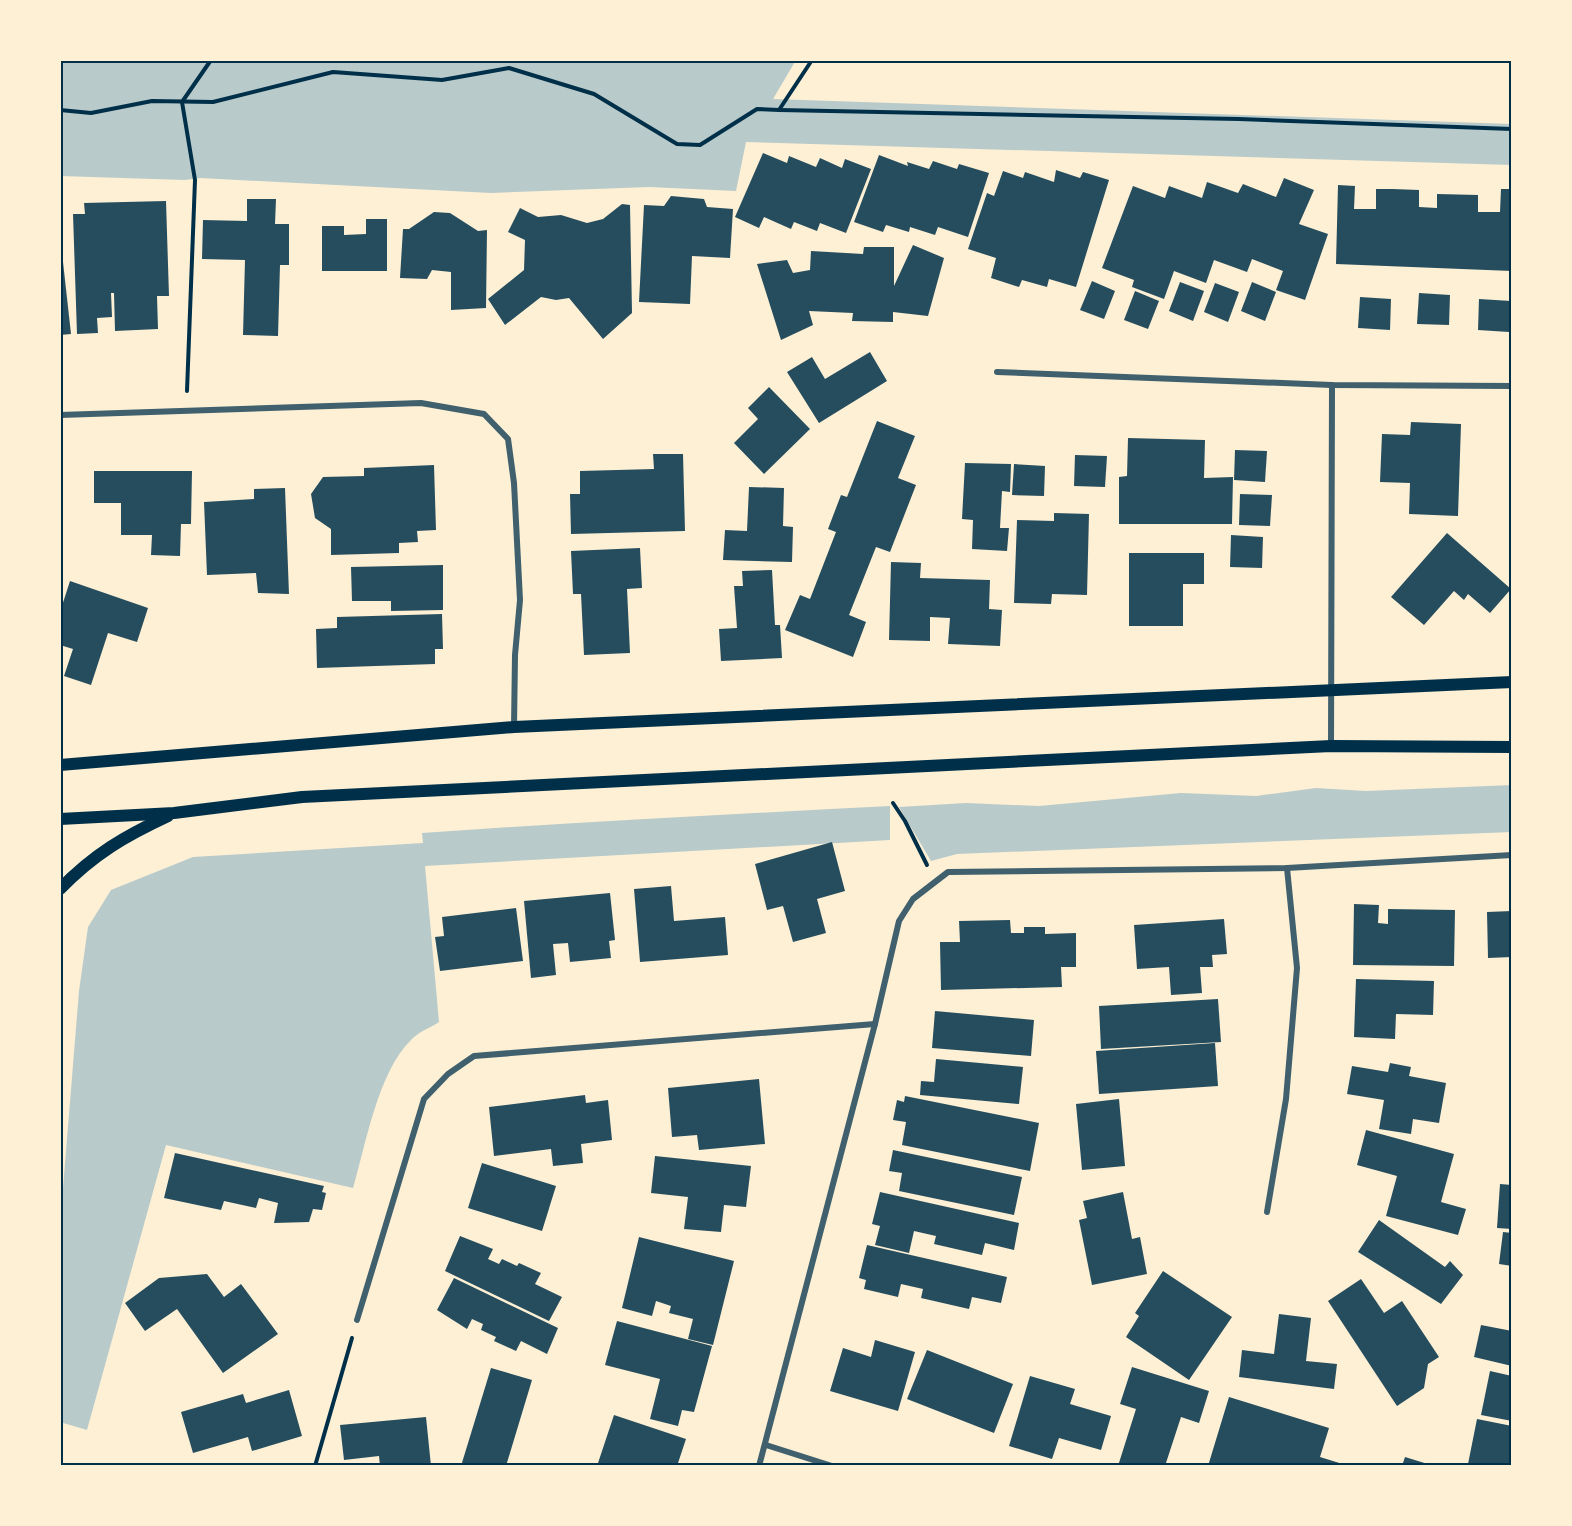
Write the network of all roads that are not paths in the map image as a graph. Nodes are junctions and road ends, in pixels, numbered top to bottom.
1 (997, 372) dead end
2 (1332, 385) junction
3 (1512, 386) edge
4 (60, 415) edge
5 (1512, 682) edge
6 (1330, 691) junction
7 (514, 727) junction
8 (1331, 746) junction
9 (1512, 747) edge
10 (60, 765) edge
11 (174, 813) junction
12 (60, 819) edge
13 (1512, 855) edge
14 (1287, 868) junction
15 (60, 889) edge
16 (875, 1024) junction
17 (1267, 1212) dead end
18 (357, 1320) road end
19 (766, 1445) junction
20 (759, 1466) edge
21 (832, 1466) edge

1 - 2 street
2 - 3 street
2 - 6 street
4 - 7 street
5 - 6 main road
6 - 7 main road
6 - 8 street
7 - 10 main road
8 - 9 main road
8 - 11 main road
11 - 12 main road
11 - 15 main road
13 - 14 street
14 - 16 street
14 - 17 street
16 - 18 street
16 - 19 street
19 - 20 street
19 - 21 street

